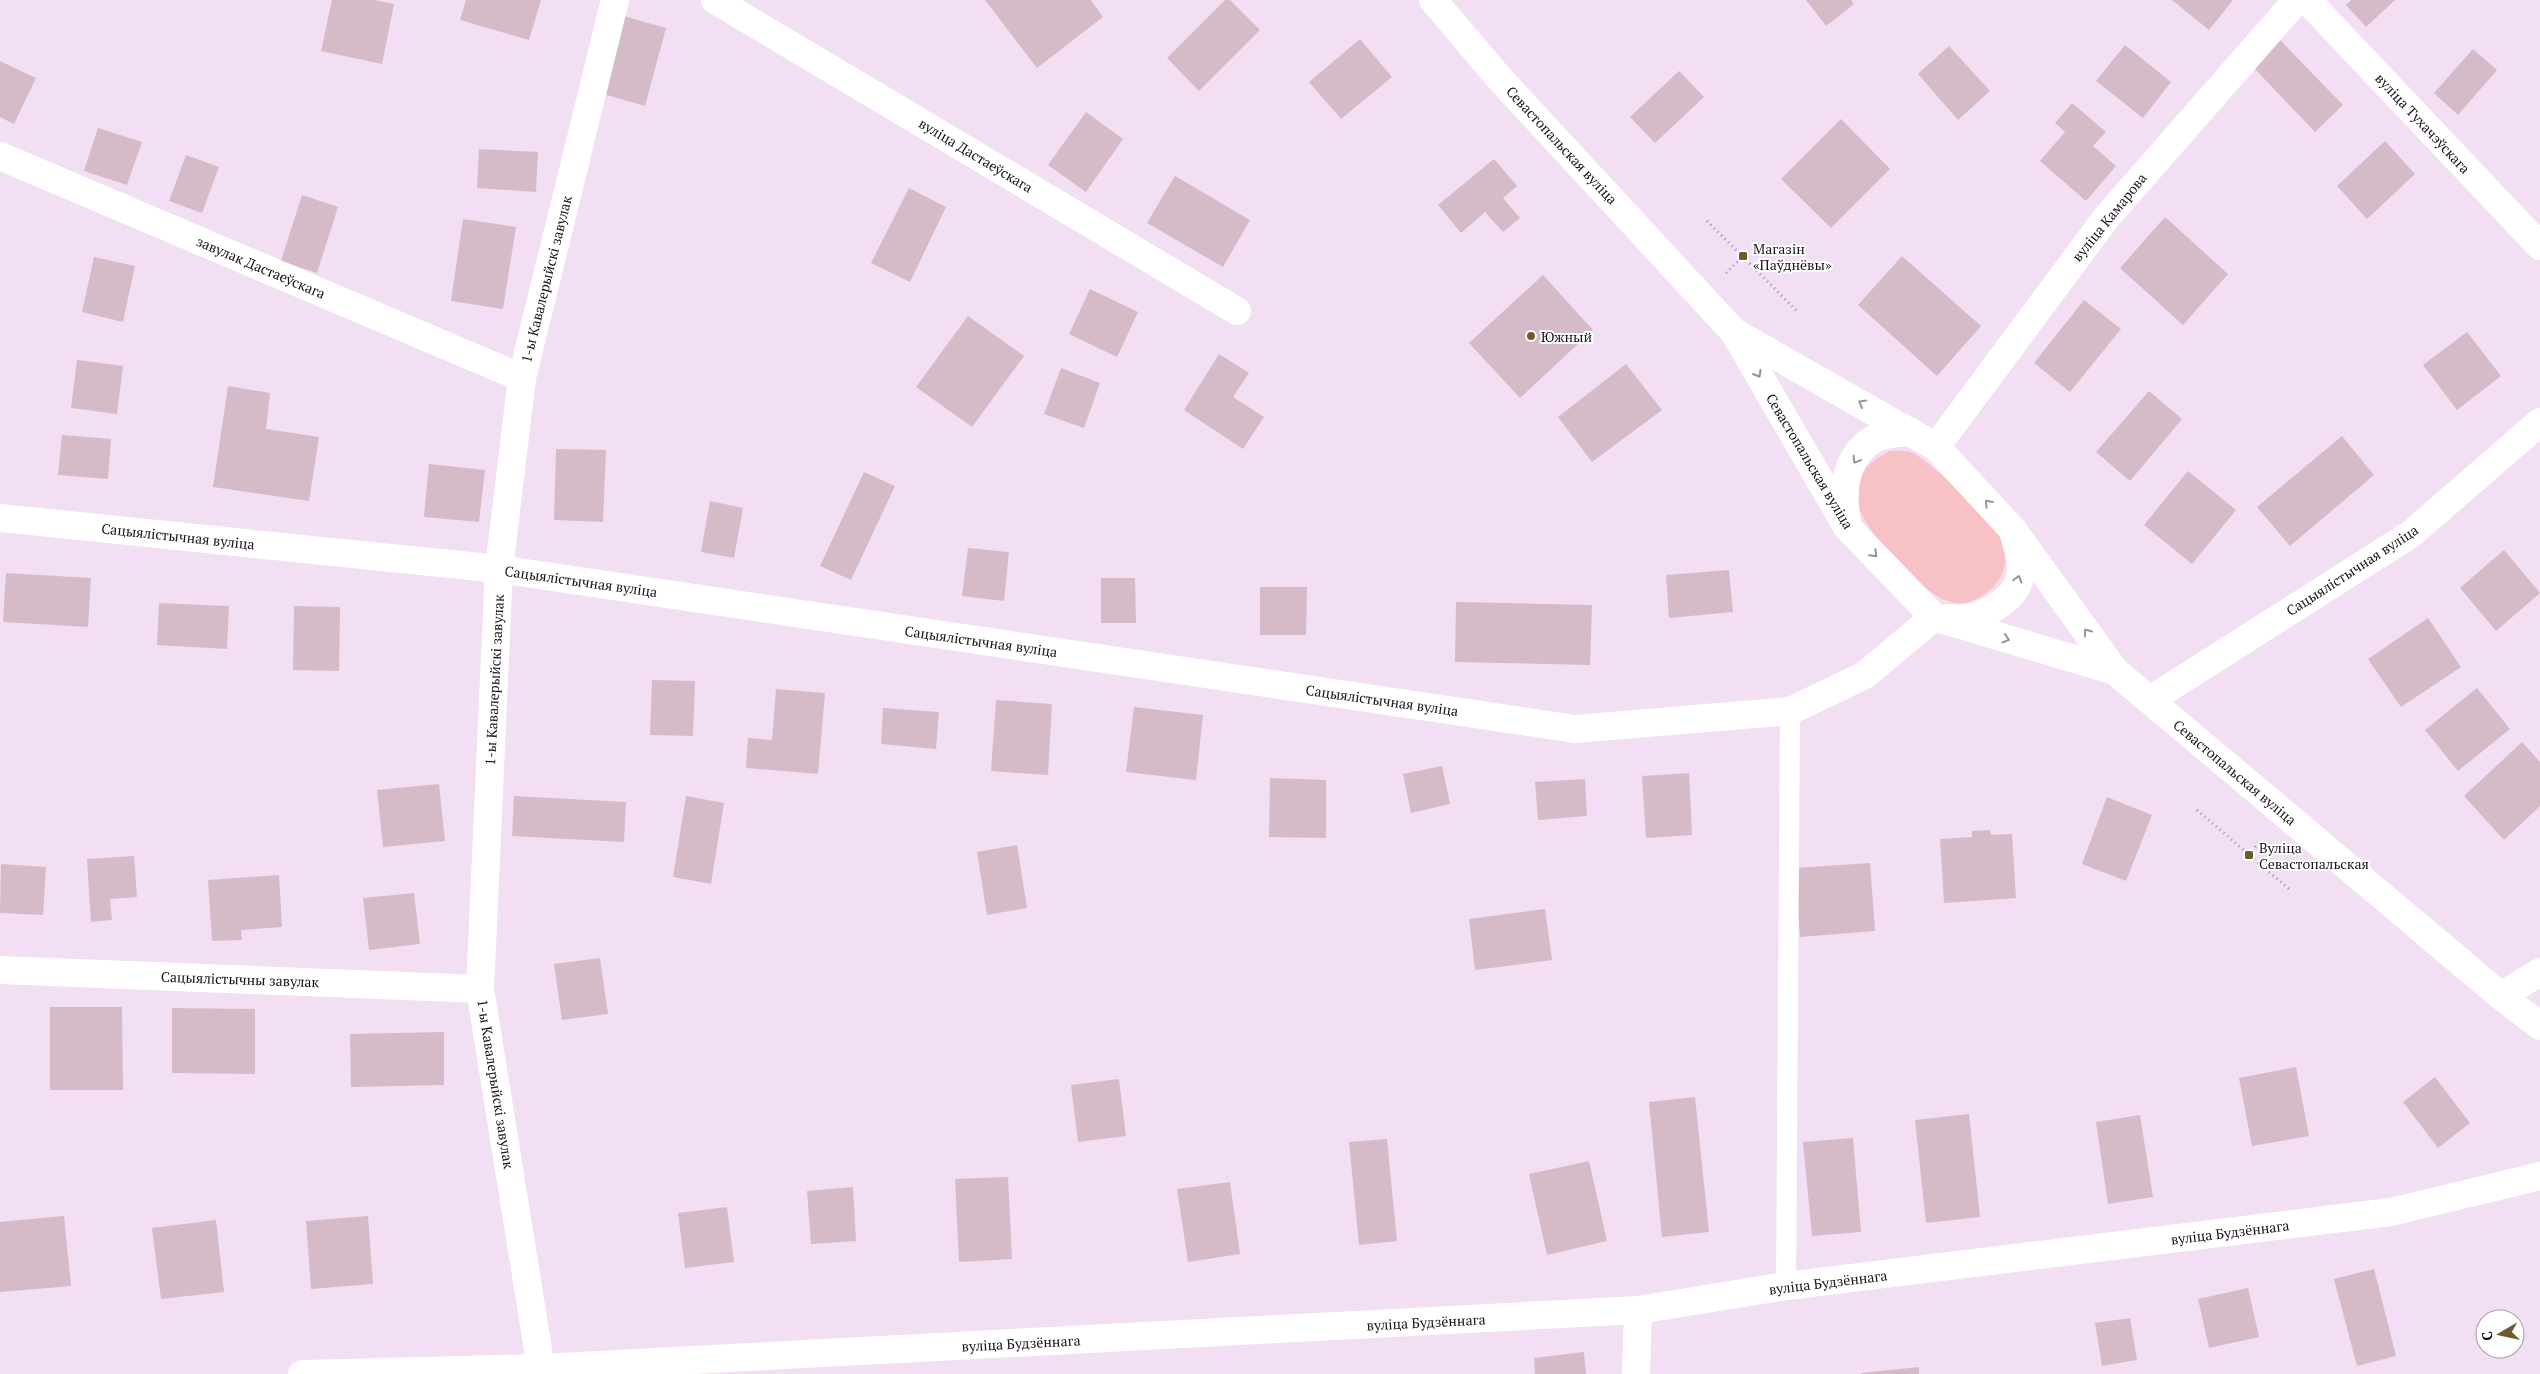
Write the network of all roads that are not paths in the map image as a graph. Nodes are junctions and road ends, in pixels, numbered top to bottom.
1 (615, 0) edge
2 (715, 0) edge
3 (1433, 0) edge
4 (2297, 0) edge
5 (2307, 0) edge
6 (0, 156) edge
7 (2540, 246) edge
8 (1237, 311) dead end
9 (1734, 332) junction
10 (522, 378) junction
11 (2540, 422) edge
12 (1911, 432) junction
13 (1936, 446) junction
14 (0, 518) edge
15 (1848, 527) junction
16 (2013, 530) junction
17 (499, 569) junction
18 (1934, 617) junction
19 (2115, 671) junction
20 (2150, 700) junction
21 (1790, 711) junction
22 (0, 970) edge
23 (2540, 972) edge
24 (480, 989) junction
25 (2501, 996) junction
26 (2540, 1026) edge
27 (2540, 1176) edge
28 (1786, 1286) junction
29 (1638, 1310) junction
30 (541, 1368) junction
31 (302, 1374) edge
32 (1636, 1374) edge

1 - 10 street, 1-ы Кавалерыйскі завулак
2 - 8 street, вуліца Дастаеўскага
3 - 9 street, Севастопальская вуліца
4 - 13 street, вуліца Камарова
5 - 7 street, вуліца Тухачэўскага
6 - 10 street, завулак Дастаеўскага
12 -> 9 street, Севастопальская вуліца
9 -> 15 street, Севастопальская вуліца
10 - 17 street, 1-ы Кавалерыйскі завулак
11 - 20 street, Сацыялістычная вуліца
12 - 13 street, Севастопальская вуліца
12 -> 15 street
16 -> 13 street, Севастопальская вуліца
14 - 17 street, Сацыялістычная вуліца
15 -> 18 street, Севастопальская вуліца
18 -> 16 street
19 -> 16 street, Севастопальская вуліца
17 - 21 street, Сацыялістычная вуліца
17 - 24 street, 1-ы Кавалерыйскі завулак
18 -> 19 street, Севастопальская вуліца
18 - 21 street, Сацыялістычная вуліца
19 - 20 street, Севастопальская вуліца
20 - 25 street, Севастопальская вуліца
21 - 28 lane
22 - 24 street, Сацыялістычны завулак
23 - 25 street
24 - 30 street, 1-ы Кавалерыйскі завулак
25 - 26 street, Севастопальская вуліца
27 - 28 street, вуліца Будзённага
28 - 29 street, вуліца Будзённага
29 - 30 street, вуліца Будзённага
29 - 32 street
30 - 31 street, вуліца Будзённага

